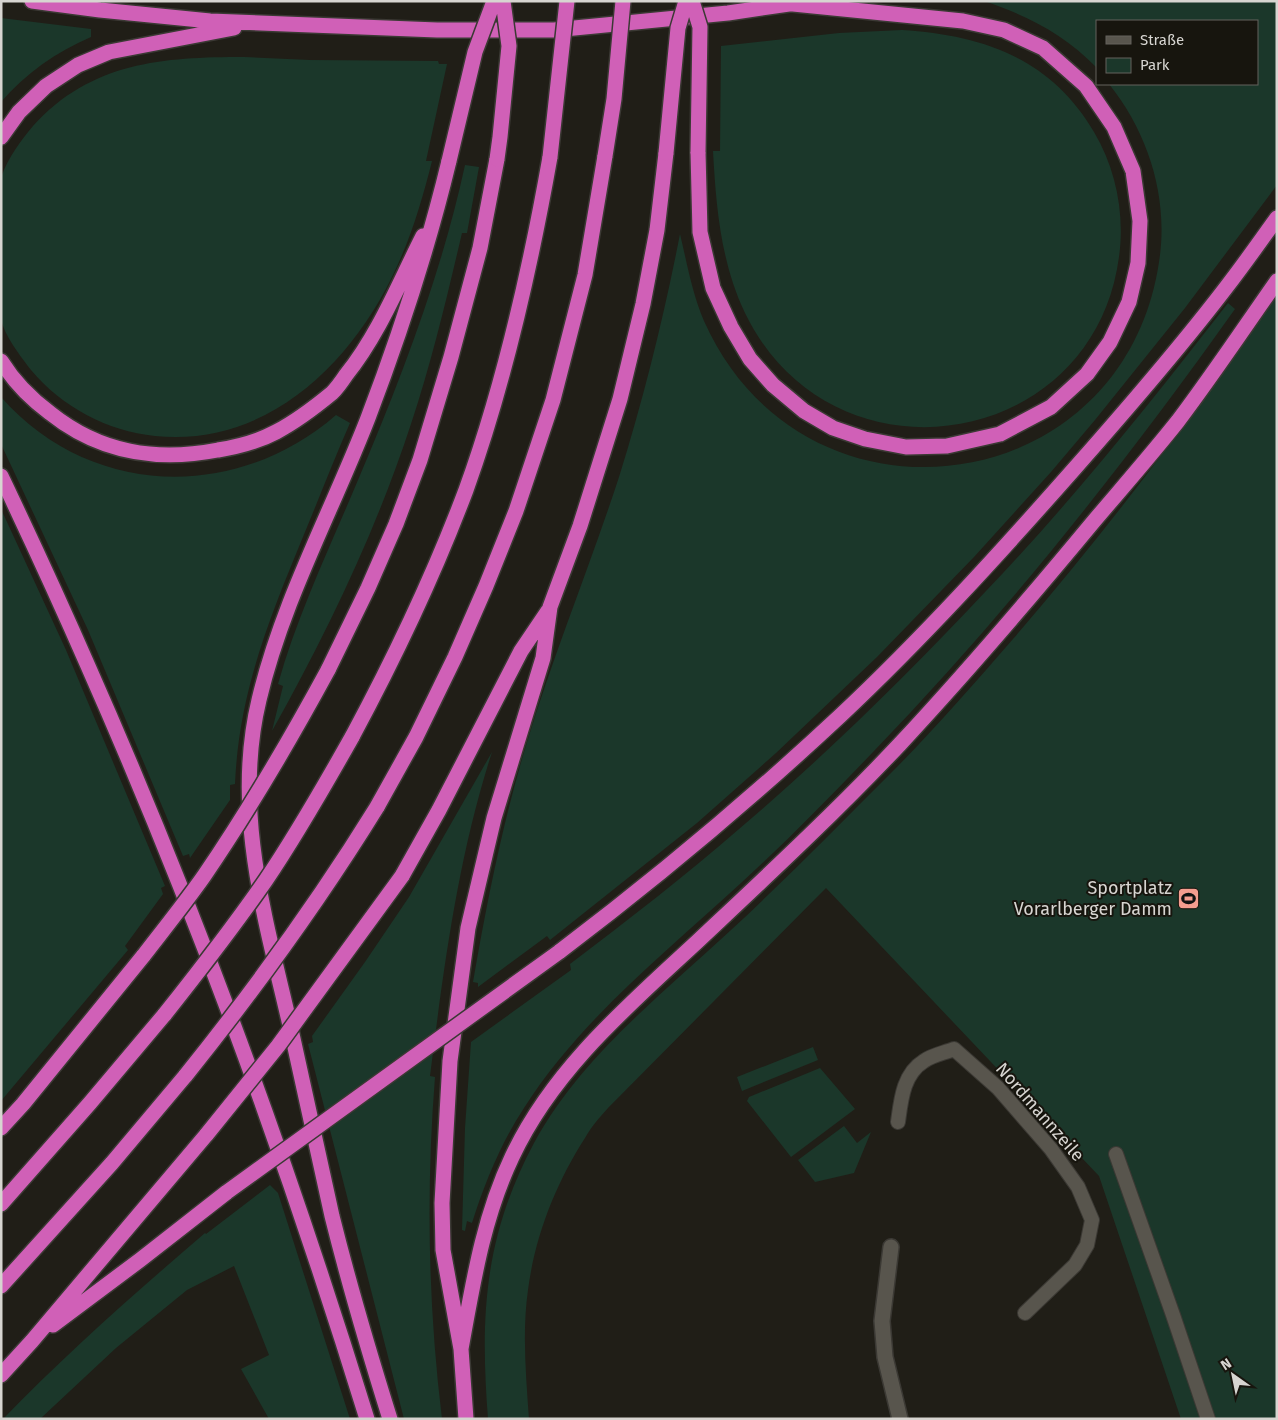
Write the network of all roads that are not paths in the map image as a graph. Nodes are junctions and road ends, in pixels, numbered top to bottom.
1 (32, 1) edge
2 (494, 1) edge
3 (503, 1) edge
4 (567, 1) edge
5 (623, 1) edge
6 (686, 1) edge
7 (692, 1) edge
8 (809, 1) edge
9 (793, 4) junction
10 (265, 23) junction
11 (1, 137) edge
12 (438, 206) junction
13 (1277, 218) edge
14 (1277, 281) edge
15 (1, 361) edge
16 (1, 476) edge
17 (550, 607) junction
18 (898, 1122) dead end
19 (1, 1128) edge
20 (1116, 1154) dead end
21 (1, 1204) edge
22 (891, 1247) dead end
23 (1, 1286) edge
24 (1025, 1313) dead end
25 (32, 1341) junction
26 (461, 1349) junction
27 (1, 1375) edge
28 (367, 1419) edge
29 (390, 1419) edge
30 (466, 1419) edge
31 (900, 1419) edge
32 (1208, 1419) edge

1 - 10 highway
2 - 12 highway, bridge
3 - 19 highway, bridge
4 - 21 highway, bridge
5 - 23 highway, bridge
6 - 17 highway, bridge
7 - 9 highway, bridge
8 - 9 highway
9 - 10 highway
10 - 11 highway
12 - 15 highway
12 - 29 highway
13 - 25 highway, bridge
14 - 26 highway
16 - 28 highway
17 - 25 highway, bridge
17 - 26 highway
18 - 24 lane, Nordmannzeile
20 - 32 lane
22 - 31 street
25 - 27 highway
26 - 30 highway

